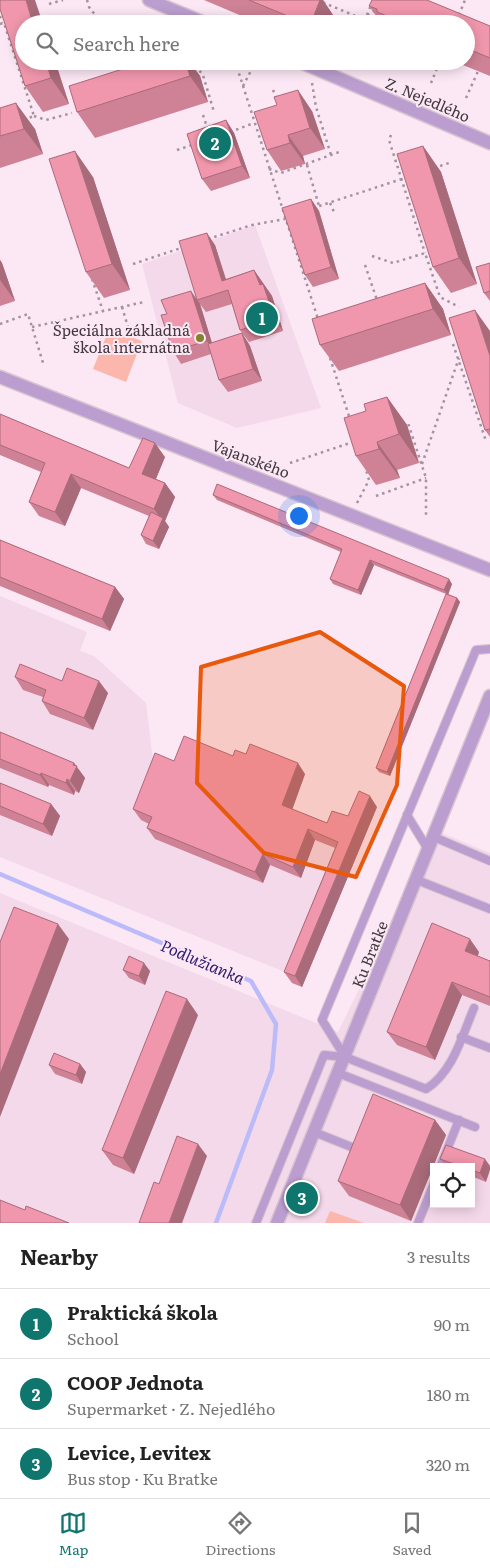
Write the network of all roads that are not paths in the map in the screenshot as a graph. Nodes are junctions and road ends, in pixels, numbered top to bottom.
1 (149, 0) edge
2 (185, 15) edge
3 (319, 70) edge
4 (490, 143) edge
5 (0, 378) edge
6 (490, 570) edge
7 (490, 649) edge
8 (490, 696) edge
9 (406, 816) junction
10 (434, 837) junction
11 (429, 851) junction
12 (490, 861) edge
13 (417, 880) junction
14 (490, 909) edge
15 (474, 1008) dead end
16 (461, 1037) junction
17 (490, 1048) edge
18 (345, 1057) junction
19 (338, 1073) junction
20 (459, 1120) junction
21 (475, 1127) dead end
22 (314, 1132) junction
23 (356, 1158) edge
24 (442, 1163) edge
25 (430, 1193) edge
26 (256, 1223) edge
27 (277, 1223) edge
28 (418, 1223) edge

1 - 2 street
3 - 4 street, Z. Nejedlého
5 - 6 street, Vajanského
7 - 9 lane
8 - 10 street, Ku Bratke
9 - 11 lane
9 - 18 lane
10 - 11 street, Ku Bratke
10 - 12 lane
11 - 13 street, Ku Bratke
13 - 14 lane
13 - 18 street, Ku Bratke
15 - 16 lane
16 - 17 lane
16 - 18 lane
18 - 19 street, Ku Bratke
18 - 26 lane
19 - 20 lane
19 - 22 street, Ku Bratke
20 - 21 lane
20 - 24 lane
22 - 23 lane
22 - 27 street, Ku Bratke
25 - 28 lane

